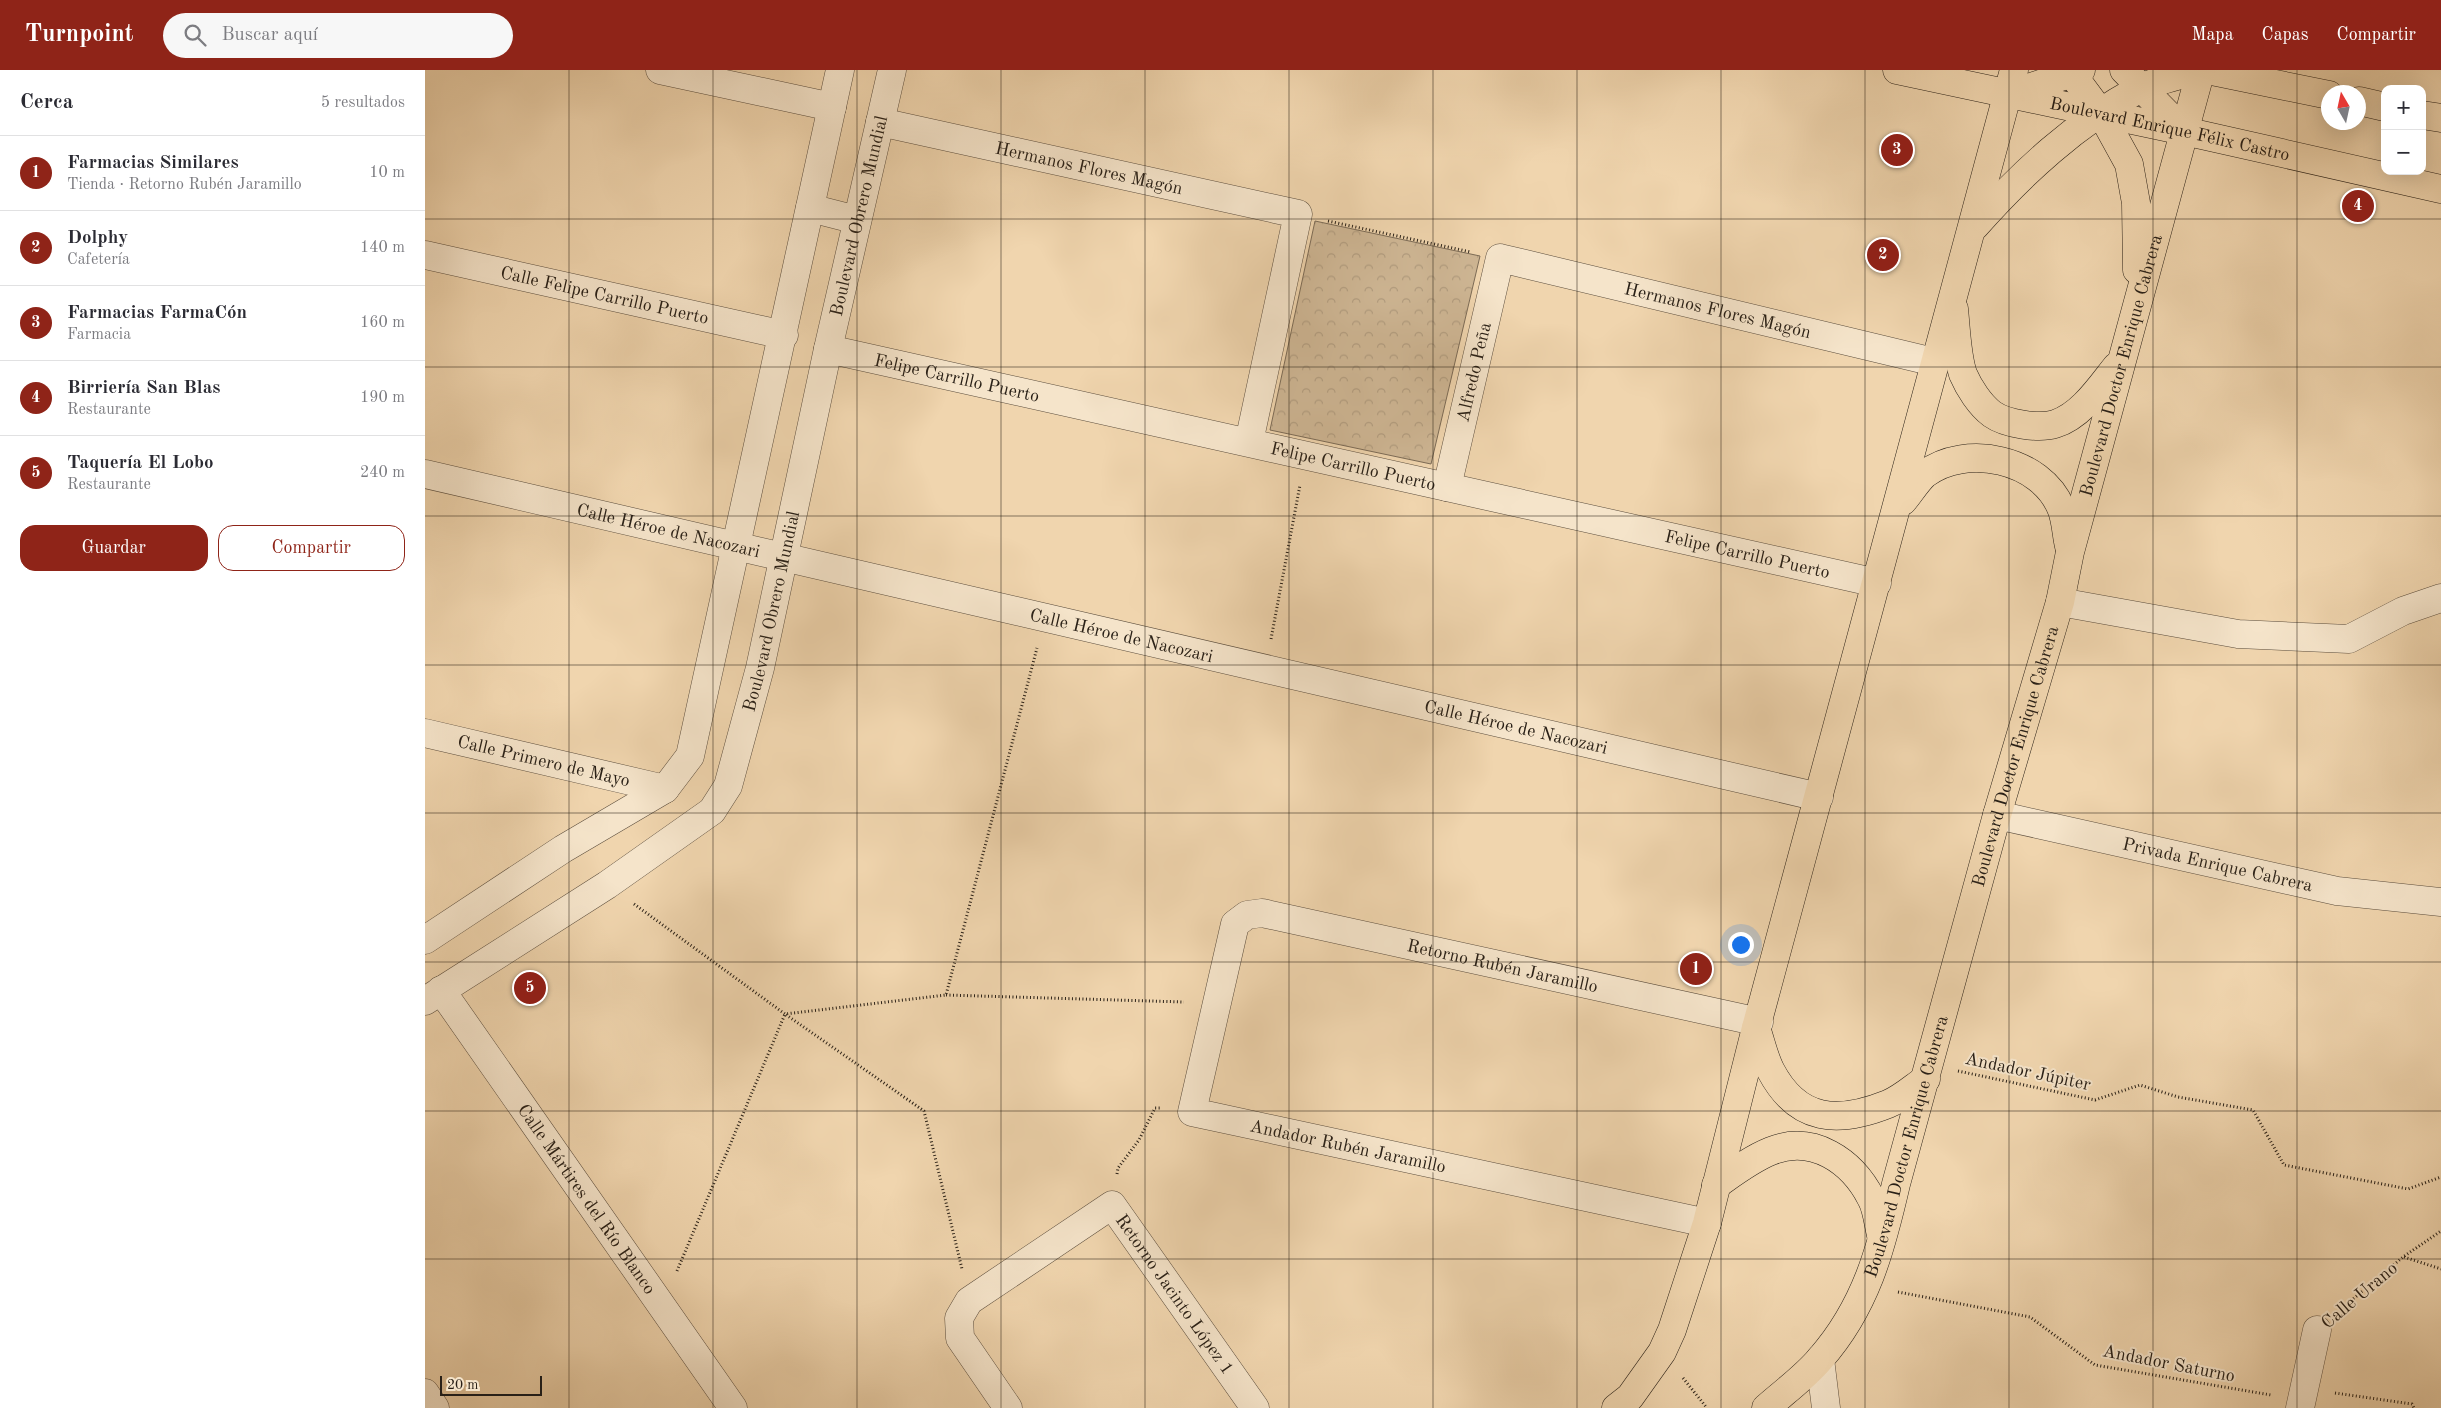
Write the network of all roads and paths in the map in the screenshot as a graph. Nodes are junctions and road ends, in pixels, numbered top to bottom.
1 (660, 70) edge
2 (840, 70) edge
3 (892, 70) edge
4 (1897, 70) edge
5 (2199, 70) edge
6 (2207, 70) edge
7 (2075, 71) edge
8 (2132, 79) edge
9 (2011, 82) edge
10 (2321, 93) edge
11 (2366, 103) edge
12 (2381, 106) edge
13 (832, 107) junction
14 (2101, 113) junction
15 (2426, 115) edge
16 (2441, 118) edge
17 (880, 122) junction
18 (2184, 131) junction
19 (2441, 189) edge
20 (810, 208) junction
21 (1298, 214) junction
22 (857, 220) junction
23 (1971, 230) junction
24 (425, 255) edge
25 (1500, 258) junction
26 (1952, 298) junction
27 (2137, 304) junction
28 (784, 335) junction
29 (828, 349) junction
30 (2123, 358) junction
31 (1934, 362) junction
32 (1249, 442) junction
33 (1306, 455) junction
34 (425, 474) edge
35 (1447, 487) junction
36 (1898, 507) junction
37 (736, 546) junction
38 (2070, 552) junction
39 (782, 557) junction
40 (1877, 583) junction
41 (2441, 598) edge
42 (2060, 602) junction
43 (1043, 618) junction
44 (1265, 669) junction
45 (425, 733) edge
46 (665, 789) junction
47 (1819, 797) junction
48 (1997, 815) junction
49 (607, 885) junction
50 (2441, 902) edge
51 (425, 940) edge
52 (946, 995) junction
53 (433, 996) edge
54 (1217, 1003) junction
55 (785, 1014) junction
56 (1758, 1025) junction
57 (1927, 1072) junction
58 (1192, 1112) junction
59 (2441, 1177) edge
60 (1716, 1185) junction
61 (1112, 1205) junction
62 (1707, 1223) junction
63 (2441, 1231) edge
64 (1883, 1241) junction
65 (2403, 1257) junction
66 (2441, 1269) edge
67 (1868, 1286) junction
68 (969, 1301) junction
69 (662, 1306) junction
70 (2317, 1330) joint
71 (1662, 1352) junction
72 (1820, 1359) junction
73 (425, 1393) edge
74 (2302, 1399) edge
75 (435, 1408) edge
76 (733, 1408) edge
77 (1008, 1408) edge
78 (1255, 1408) edge
79 (1616, 1408) edge
80 (1707, 1408) edge
81 (1766, 1408) edge
82 (1826, 1408) edge
83 (2413, 1408) edge

1 - 13 street
2 - 13 street
3 - 17 street, Boulevard Obrero Mundial
4 - 9 main road, Boulevard Enrique Félix Castro
5 - 8 main road
5 - 18 main road, Boulevard Doctor Enrique Cabrera
6 - 10 main road
7 - 9 main road
7 - 14 main road
8 - 14 main road
8 - 18 main road
9 - 14 main road, Boulevard Enrique Félix Castro
9 - 23 main road
11 - 12 main road
13 - 20 street
14 - 18 main road, Boulevard Enrique Félix Castro
14 - 23 main road
14 - 27 main road
15 - 16 main road
17 - 21 street, Hermanos Flores Magón
17 - 22 street, Boulevard Obrero Mundial
18 - 19 main road, Boulevard Enrique Félix Castro
18 - 27 main road, Boulevard Doctor Enrique Cabrera
20 - 22 street
20 - 28 street
21 - 25 path
21 - 32 street
22 - 29 street, Boulevard Obrero Mundial
23 - 26 main road
24 - 28 street, Calle Felipe Carrillo Puerto
25 - 31 street, Hermanos Flores Magón
25 - 35 street, Alfredo Peña
26 - 30 main road
26 - 31 main road
27 - 30 main road, Boulevard Doctor Enrique Cabrera
28 - 37 street
29 - 32 street, Felipe Carrillo Puerto
29 - 39 street, Boulevard Obrero Mundial
30 - 38 main road, Boulevard Doctor Enrique Cabrera
31 - 36 main road
32 - 33 street, Felipe Carrillo Puerto
33 - 35 street, Felipe Carrillo Puerto
33 - 44 path
34 - 37 street, Calle Héroe de Nacozari
35 - 40 street, Felipe Carrillo Puerto
36 - 38 main road
36 - 40 main road
37 - 39 street, Calle Héroe de Nacozari
37 - 46 street
38 - 42 main road, Boulevard Doctor Enrique Cabrera
39 - 43 street, Calle Héroe de Nacozari
39 - 49 street, Boulevard Obrero Mundial
40 - 47 main road
41 - 42 street
42 - 48 main road, Boulevard Doctor Enrique Cabrera
43 - 44 street, Calle Héroe de Nacozari
43 - 52 path
44 - 47 street, Calle Héroe de Nacozari
45 - 46 street, Calle Primero de Mayo
46 - 51 street
47 - 56 main road
48 - 50 street, Privada Enrique Cabrera
48 - 57 main road, Boulevard Doctor Enrique Cabrera
49 - 53 street, Boulevard Obrero Mundial
49 - 55 path
52 - 54 path
52 - 55 path
53 - 69 street, Calle Mártires del Río Blanco
54 - 56 street, Retorno Rubén Jaramillo
54 - 58 street
55 - 68 path
55 - 69 path
56 - 57 main road
56 - 60 main road
57 - 59 path, Andador Júpiter
57 - 64 main road, Boulevard Doctor Enrique Cabrera
58 - 61 path
58 - 62 street, Andador Rubén Jaramillo
60 - 62 main road
60 - 64 main road
61 - 68 street
61 - 78 street, Retorno Jacinto López 1
62 - 71 main road
63 - 65 path, Calle Urano
64 - 67 main road, Boulevard Doctor Enrique Cabrera
65 - 66 path
65 - 70 path, Calle Urano
67 - 72 main road, Boulevard Doctor Enrique Cabrera
67 - 74 path, Andador Saturno
68 - 77 street
69 - 76 street, Calle Mártires del Río Blanco
70 - 74 street, Calle Urano
71 - 79 main road
71 - 80 path
72 - 81 main road, Boulevard Doctor Enrique Cabrera
72 - 82 street
73 - 75 street
74 - 83 path, Andador Saturno

